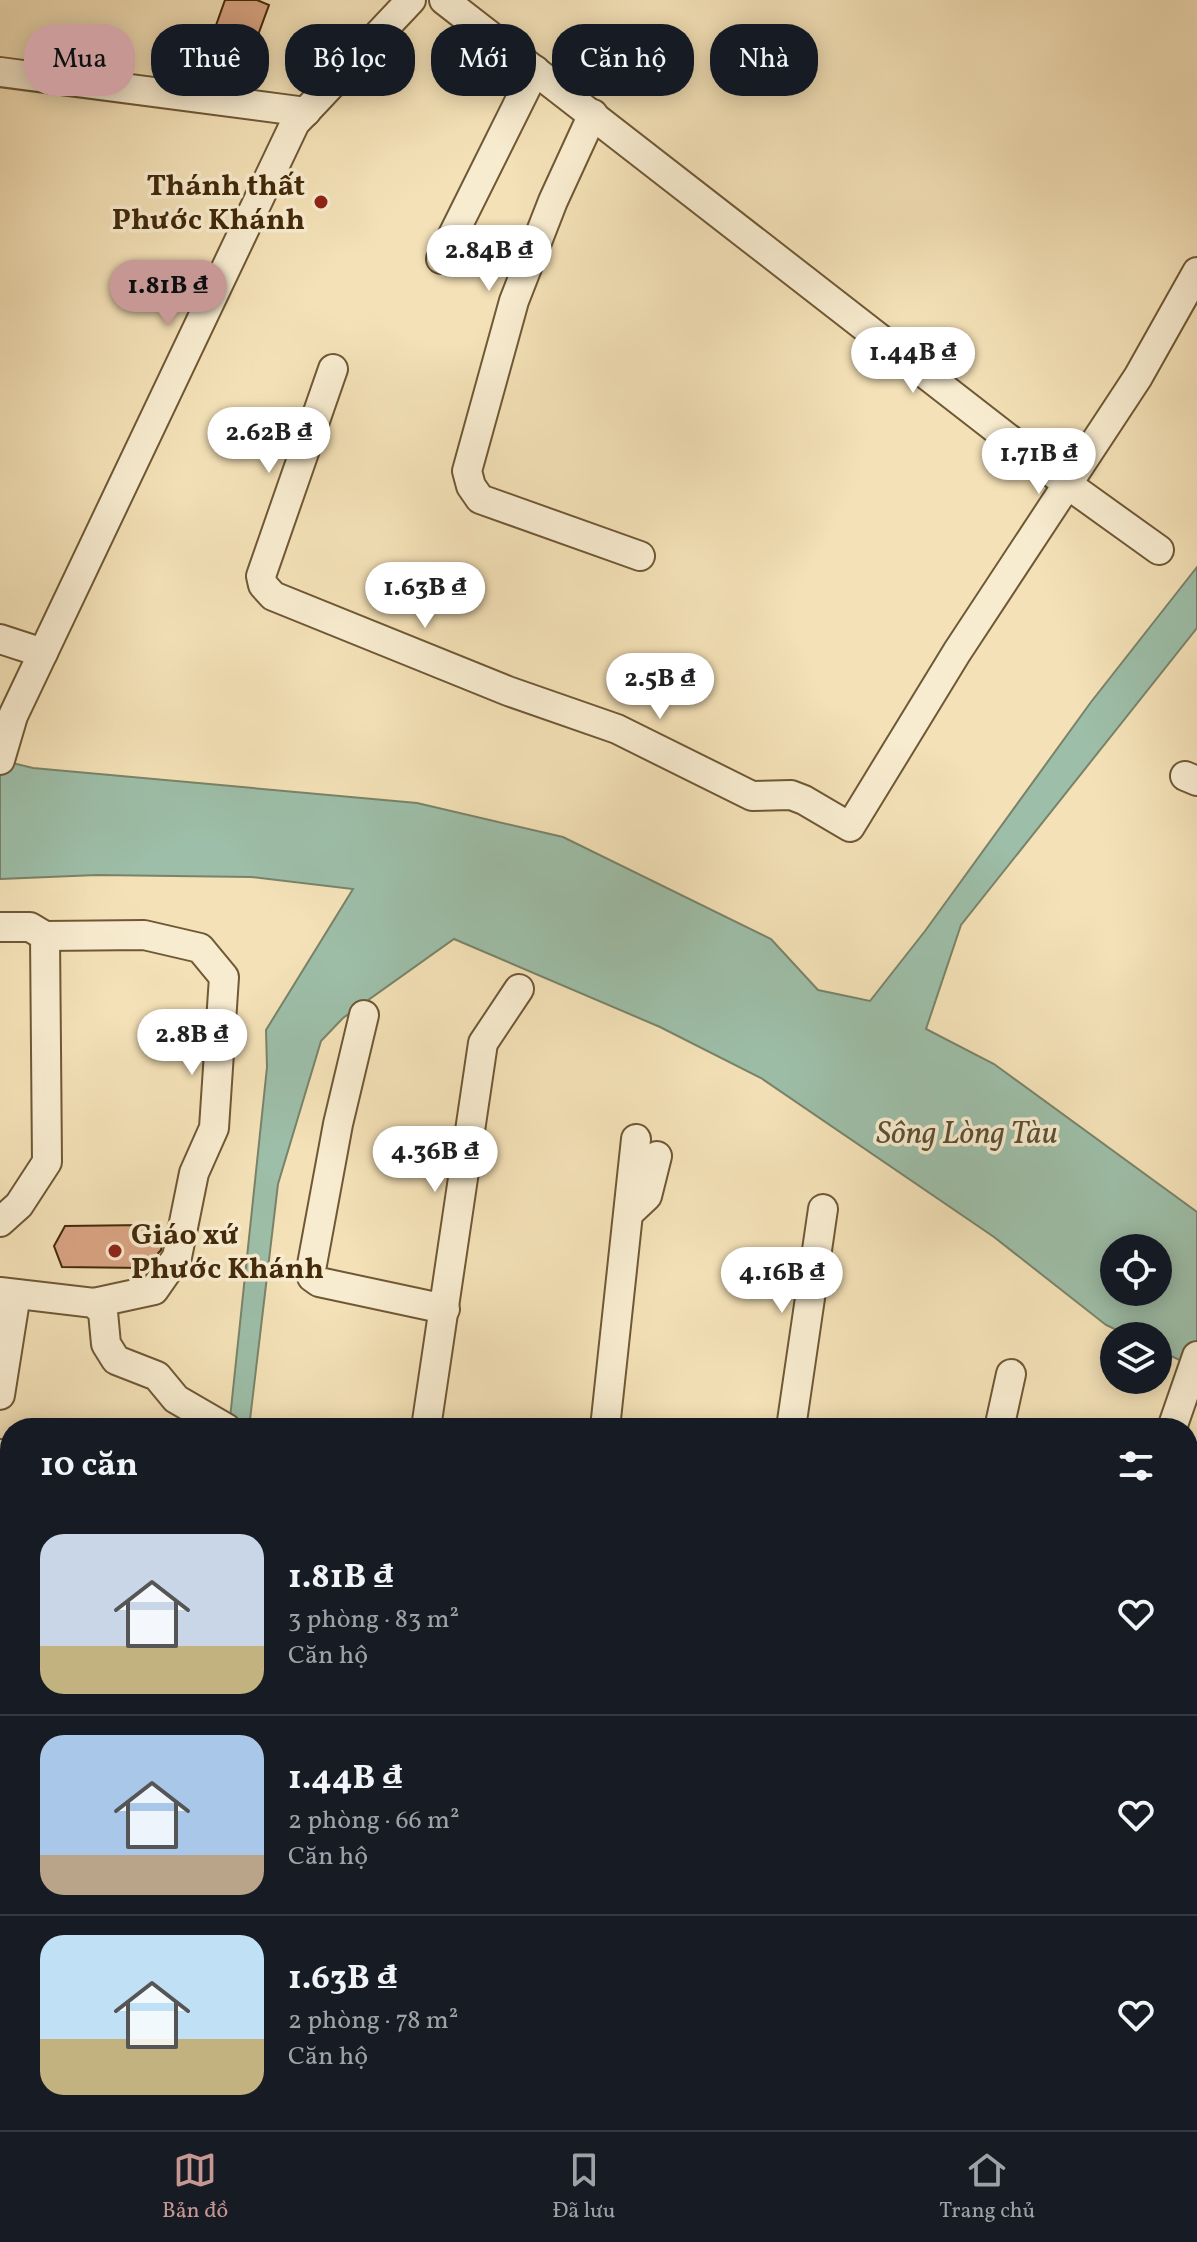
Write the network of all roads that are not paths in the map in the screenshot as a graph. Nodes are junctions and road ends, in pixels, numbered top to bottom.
1 (411, 0) edge
2 (444, 0) edge
3 (475, 24) edge
4 (536, 71) edge
5 (0, 72) edge
6 (522, 96) edge
7 (306, 112) junction
8 (593, 114) junction
9 (441, 259) dead end
10 (1197, 272) edge
11 (333, 369) dead end
12 (1067, 484) junction
13 (1159, 550) dead end
14 (640, 556) dead end
15 (0, 639) edge
16 (43, 653) junction
17 (0, 760) edge
18 (0, 927) edge
19 (45, 936) junction
20 (519, 989) dead end
21 (364, 1015) dead end
22 (647, 1147) dead end
23 (823, 1209) dead end
24 (0, 1222) edge
25 (8, 1293) edge
26 (94, 1303) junction
27 (445, 1309) junction
28 (1192, 1366) edge
29 (1011, 1374) dead end
30 (0, 1395) edge
31 (208, 1418) edge
32 (428, 1418) edge
33 (606, 1418) edge
34 (792, 1418) edge
35 (1001, 1418) edge
36 (1175, 1418) edge

1 - 7 street
2 - 3 street
4 - 8 street
5 - 7 street
6 - 9 street
7 - 16 street
8 - 12 street
8 - 14 street
10 - 12 street
11 - 12 street
12 - 13 street
15 - 16 street
16 - 17 street
18 - 19 street
19 - 24 street
19 - 26 street
20 - 27 street
21 - 27 street
22 - 33 street
23 - 34 street
25 - 26 street
25 - 30 street
26 - 31 street
27 - 32 street
28 - 36 street
29 - 35 street

